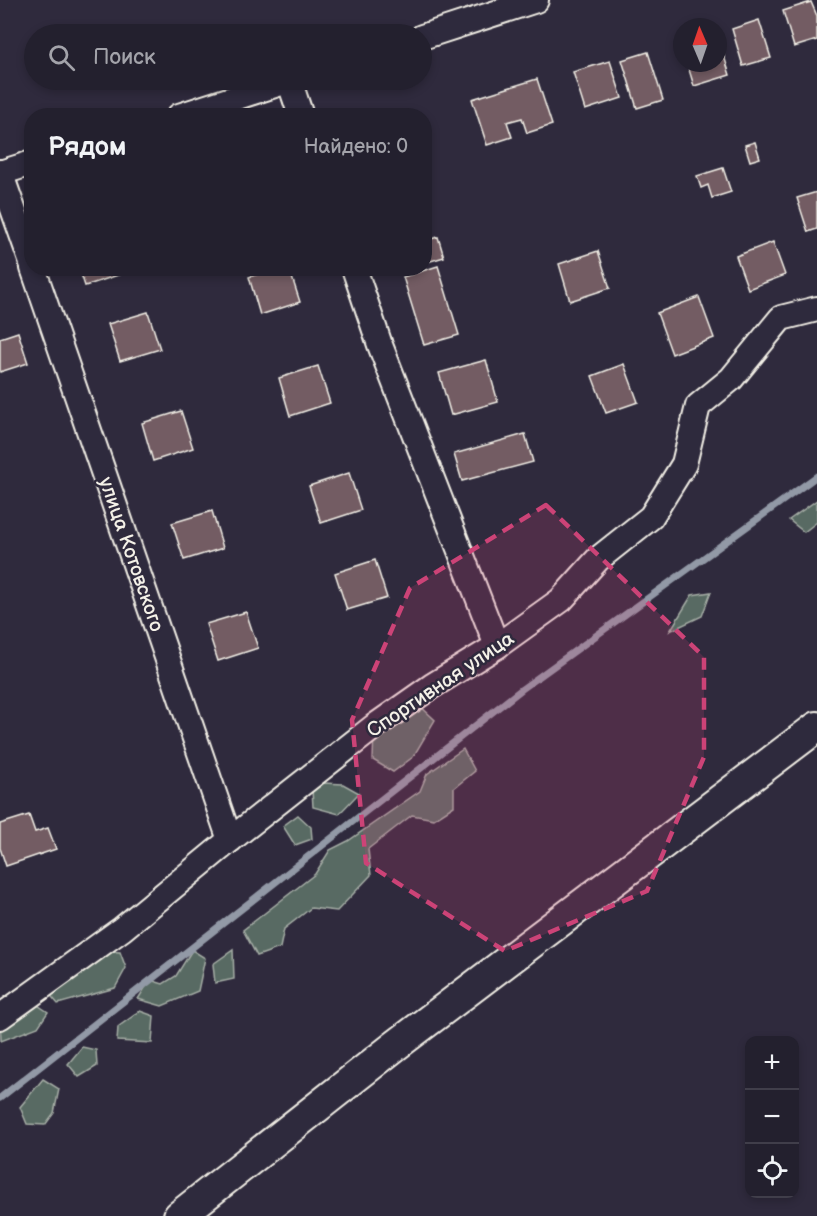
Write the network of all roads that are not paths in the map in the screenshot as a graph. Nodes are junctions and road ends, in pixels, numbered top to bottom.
1 (536, 0) edge
2 (432, 34) edge
3 (259, 90) edge
4 (293, 90) edge
5 (203, 108) edge
6 (299, 108) edge
7 (24, 166) edge
8 (0, 173) edge
9 (24, 240) edge
10 (36, 276) edge
11 (357, 276) edge
12 (817, 309) edge
13 (497, 646) junction
14 (817, 727) edge
15 (230, 840) junction
16 (0, 1017) edge
17 (179, 1216) edge

1 - 2 street
3 - 5 street
4 - 6 street
7 - 8 street
8 - 9 street
10 - 15 street, улица Котовского
11 - 13 street
12 - 13 street, Спортивная улица
13 - 15 street, Спортивная улица
14 - 17 main road
15 - 16 street, Спортивная улица

